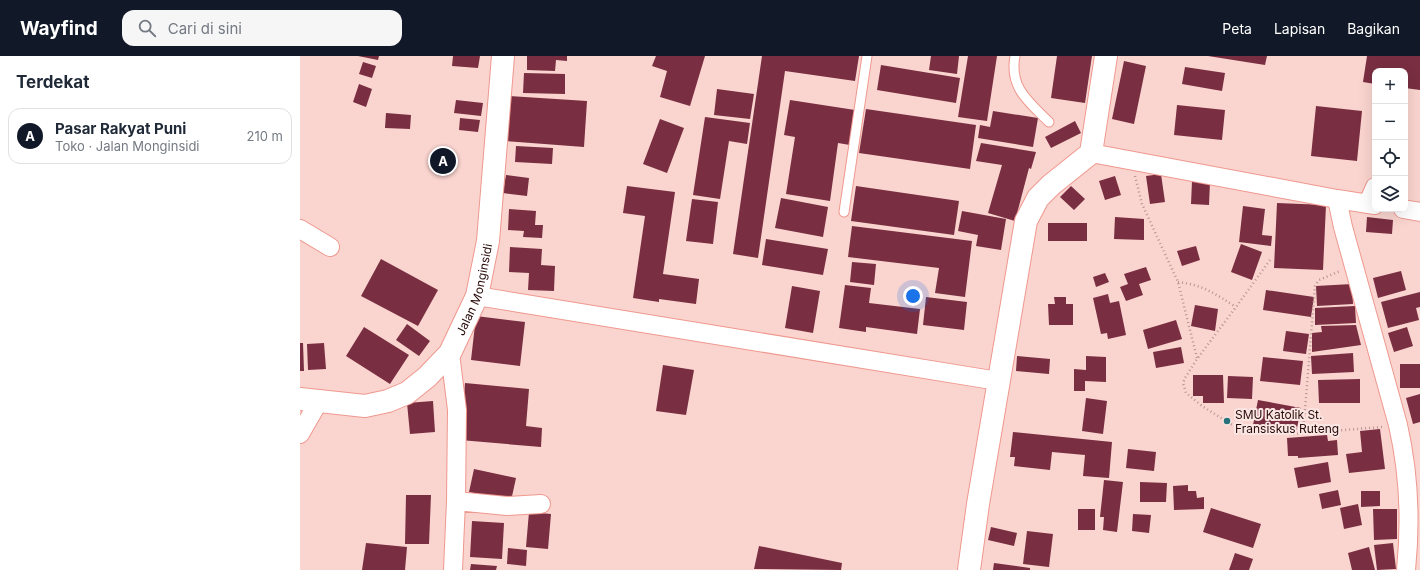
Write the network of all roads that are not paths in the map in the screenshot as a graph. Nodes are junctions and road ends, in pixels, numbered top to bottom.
1 (503, 56) edge
2 (867, 56) edge
3 (1015, 56) edge
4 (1106, 56) edge
5 (1049, 122) dead end
6 (1091, 153) junction
7 (1337, 199) junction
8 (1372, 204) edge
9 (1408, 210) edge
10 (844, 212) dead end
11 (1420, 212) edge
12 (300, 229) edge
13 (330, 247) dead end
14 (478, 296) junction
15 (450, 353) junction
16 (998, 381) junction
17 (309, 400) edge
18 (300, 434) edge
19 (456, 501) junction
20 (541, 504) dead end
21 (453, 570) edge
22 (969, 570) edge
23 (1406, 570) edge

1 - 14 street, Jalan Monginsidi
2 - 10 lane
3 - 5 lane
4 - 6 street
6 - 7 street
6 - 16 street
7 - 8 street
7 - 23 street
9 - 11 street
12 - 13 street
14 - 15 street, Jalan Monginsidi
14 - 16 street
15 - 17 street, Jalan Monginsidi
15 - 19 street
16 - 22 street
17 - 18 street
19 - 20 street
19 - 21 street

